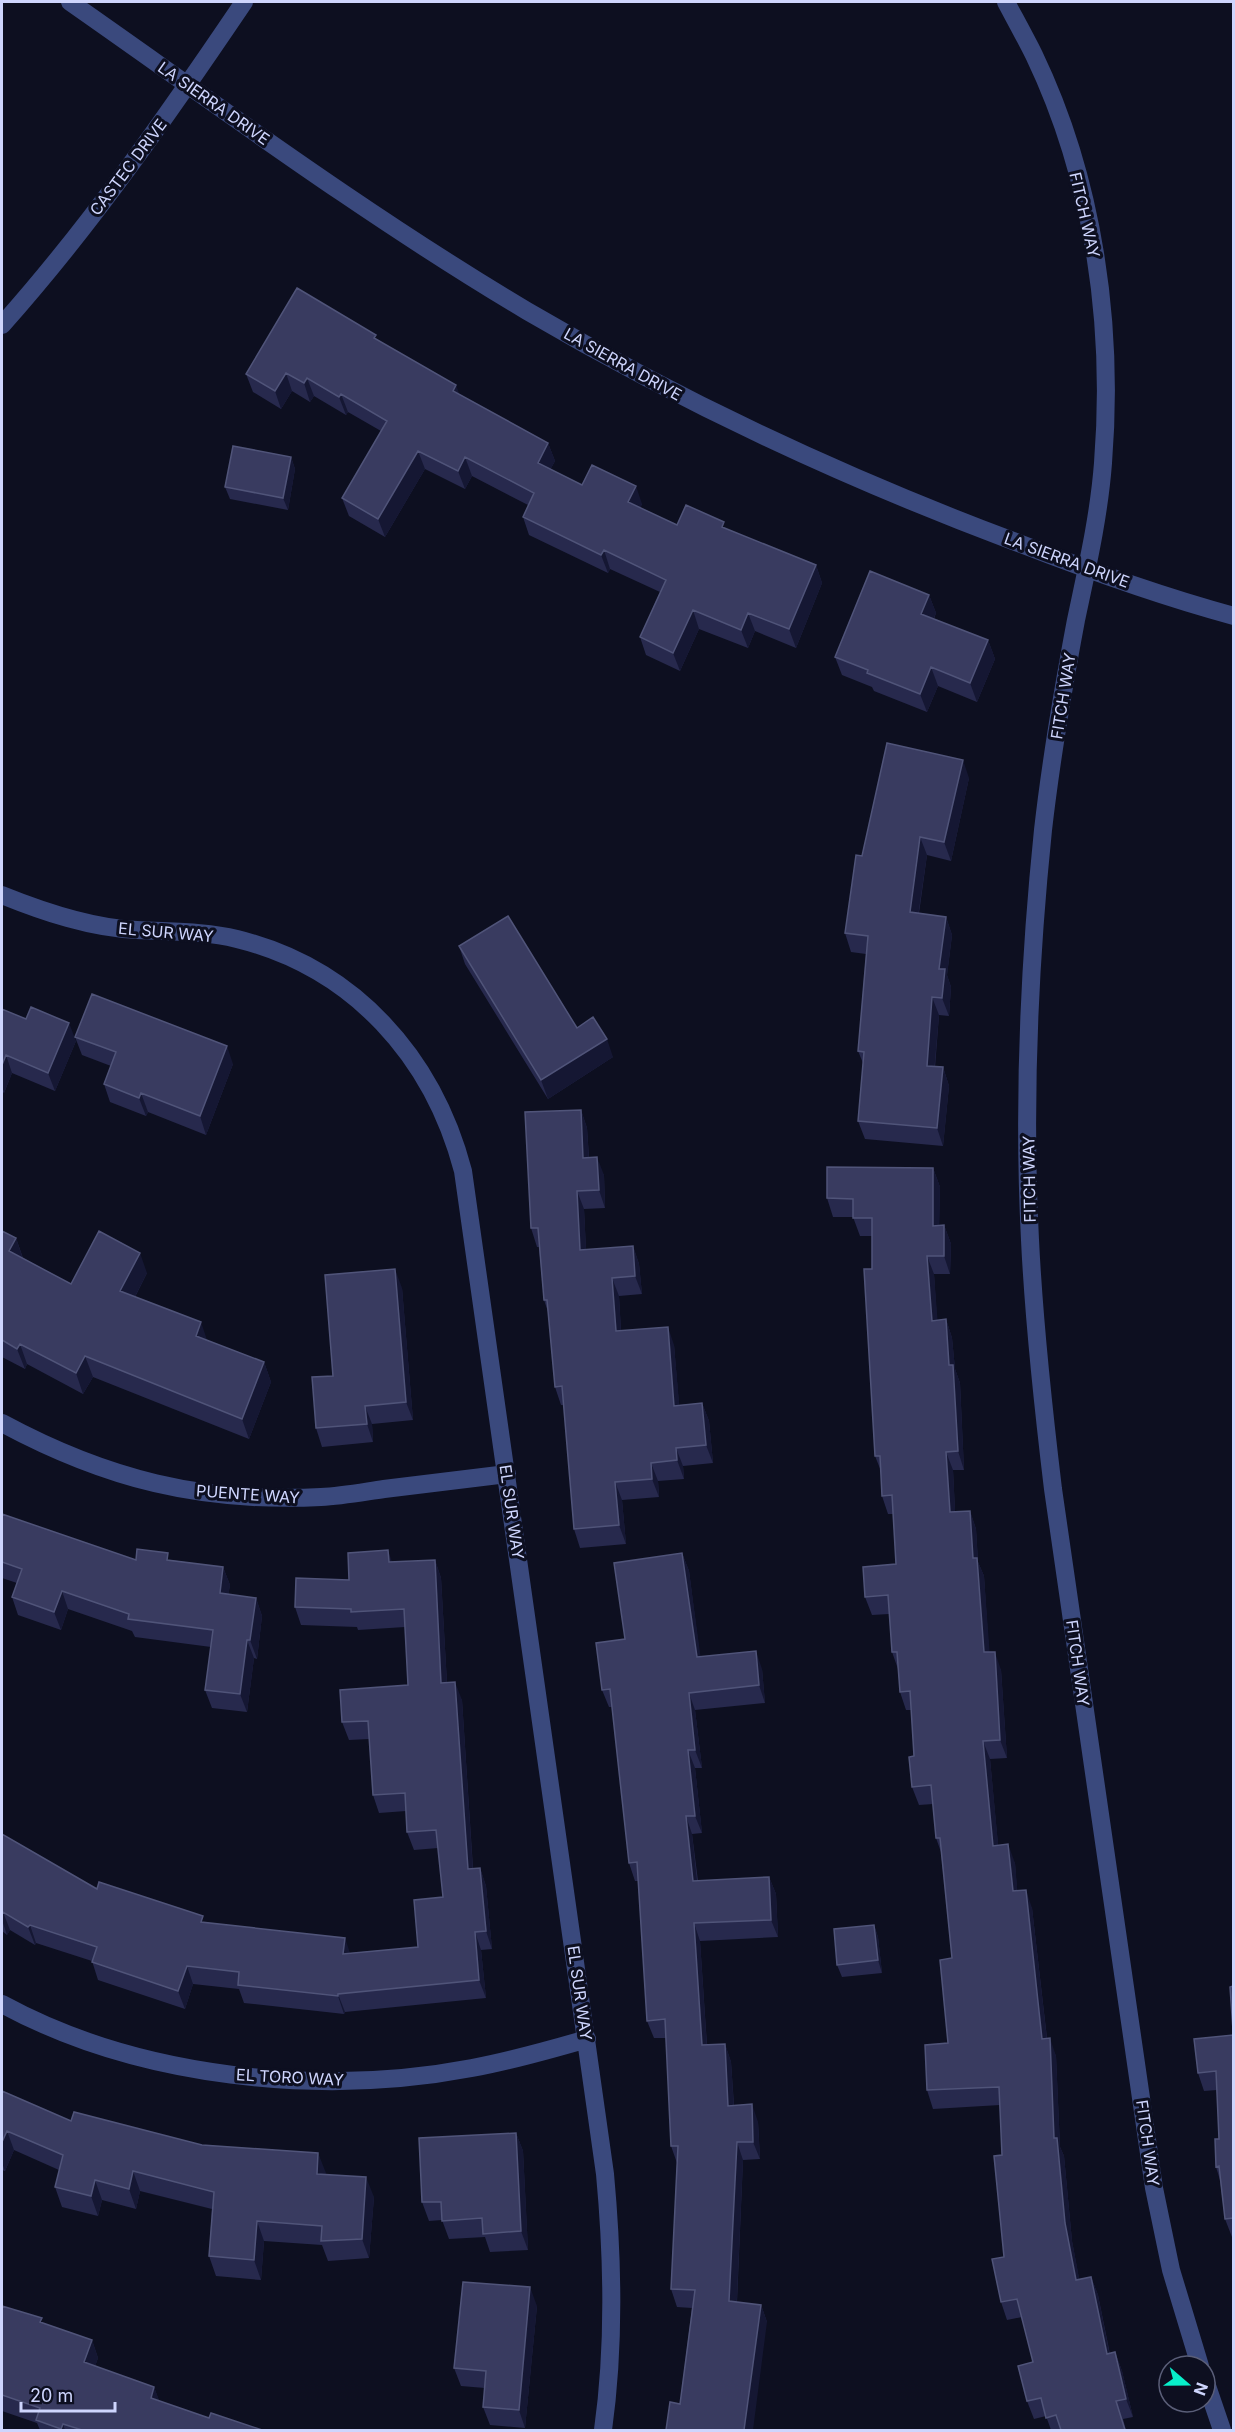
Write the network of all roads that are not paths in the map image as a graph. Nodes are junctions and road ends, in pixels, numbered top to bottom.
1 (70, 2) edge
2 (244, 2) edge
3 (1006, 2) edge
4 (188, 85) junction
5 (2, 325) edge
6 (1086, 569) junction
7 (1233, 616) edge
8 (2, 895) edge
9 (2, 1423) edge
10 (507, 1474) junction
11 (2, 2004) edge
12 (586, 2039) junction
13 (1196, 2354) edge
14 (1217, 2414) edge
15 (603, 2430) edge
16 (1222, 2430) edge

1 - 4 street, LA SIERRA DRIVE
2 - 4 street, CASTEC DRIVE
3 - 6 street, FITCH WAY
4 - 5 street, CASTEC DRIVE
4 - 6 street, LA SIERRA DRIVE
6 - 7 street, LA SIERRA DRIVE
6 - 13 street, FITCH WAY
8 - 10 street, EL SUR WAY
9 - 10 street, PUENTE WAY
10 - 12 street, EL SUR WAY
11 - 12 street, EL TORO WAY
12 - 15 street, EL SUR WAY
14 - 16 street

